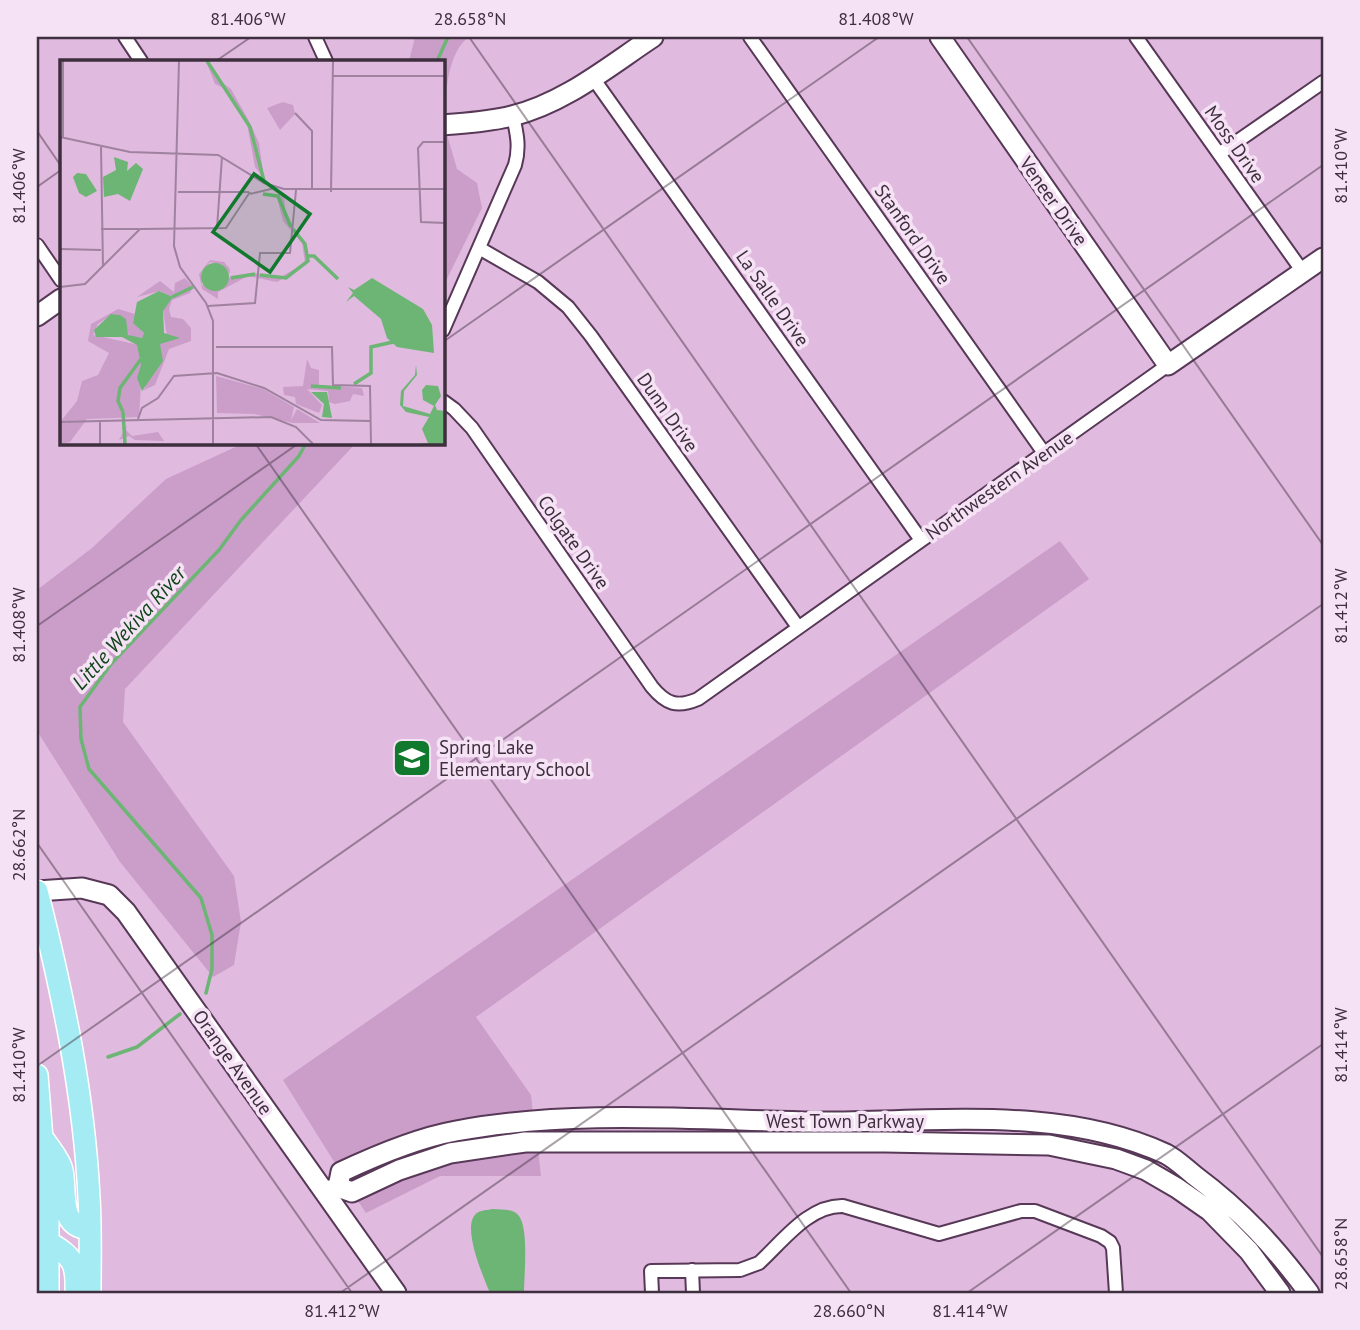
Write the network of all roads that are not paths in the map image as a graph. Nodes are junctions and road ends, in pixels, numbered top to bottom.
1 (125, 37) edge
2 (316, 37) edge
3 (653, 37) edge
4 (751, 37) edge
5 (940, 37) edge
6 (1136, 37) edge
7 (140, 60) edge
8 (327, 60) edge
9 (593, 78) junction
10 (1323, 82) edge
11 (513, 116) junction
12 (444, 125) edge
13 (1219, 154) junction
14 (37, 245) edge
15 (479, 248) junction
16 (1323, 258) edge
17 (1303, 272) junction
18 (60, 280) edge
19 (60, 300) edge
20 (37, 316) edge
21 (444, 328) edge
22 (1168, 365) junction
23 (444, 402) edge
24 (1044, 453) junction
25 (921, 540) junction
26 (798, 627) junction
27 (673, 705) joint
28 (37, 891) edge
29 (37, 1075) edge
30 (44, 1139) junction
31 (332, 1189) junction
32 (90, 1229) junction
33 (48, 1242) junction
34 (692, 1270) junction
35 (1304, 1286) edge
36 (48, 1293) edge
37 (76, 1293) edge
38 (90, 1293) edge
39 (396, 1293) edge
40 (652, 1293) edge
41 (693, 1293) edge
42 (1116, 1293) edge
43 (1278, 1293) edge

1 - 7 street
2 - 8 street
3 - 9 main road
4 - 24 street, Stanford Drive
5 - 22 main road, Veneer Drive
6 - 13 street, Moss Drive
9 - 11 main road
9 - 25 street, La Salle Drive
10 - 13 street
11 - 12 main road
11 - 15 street
13 - 17 street, Moss Drive
14 - 18 street
15 - 21 street
15 - 26 street, Dunn Drive
16 - 17 main road, Northwestern Avenue
17 - 22 main road, Northwestern Avenue
19 - 20 main road
22 - 24 street, Northwestern Avenue
23 - 27 street, Colgate Drive
24 - 25 street, Northwestern Avenue
25 - 26 street, Northwestern Avenue
26 - 27 street, Northwestern Avenue
28 - 31 main road, Orange Avenue
28 - 32 main road
29 - 30 main road
30 - 32 main road
30 - 33 main road
31 - 35 main road, West Town Parkway
31 - 39 main road, Orange Avenue
31 - 43 main road, West Town Parkway
32 - 38 main road
33 - 36 main road
33 - 37 main road
34 - 40 street
34 - 41 street
34 - 42 street
35 - 43 main road

